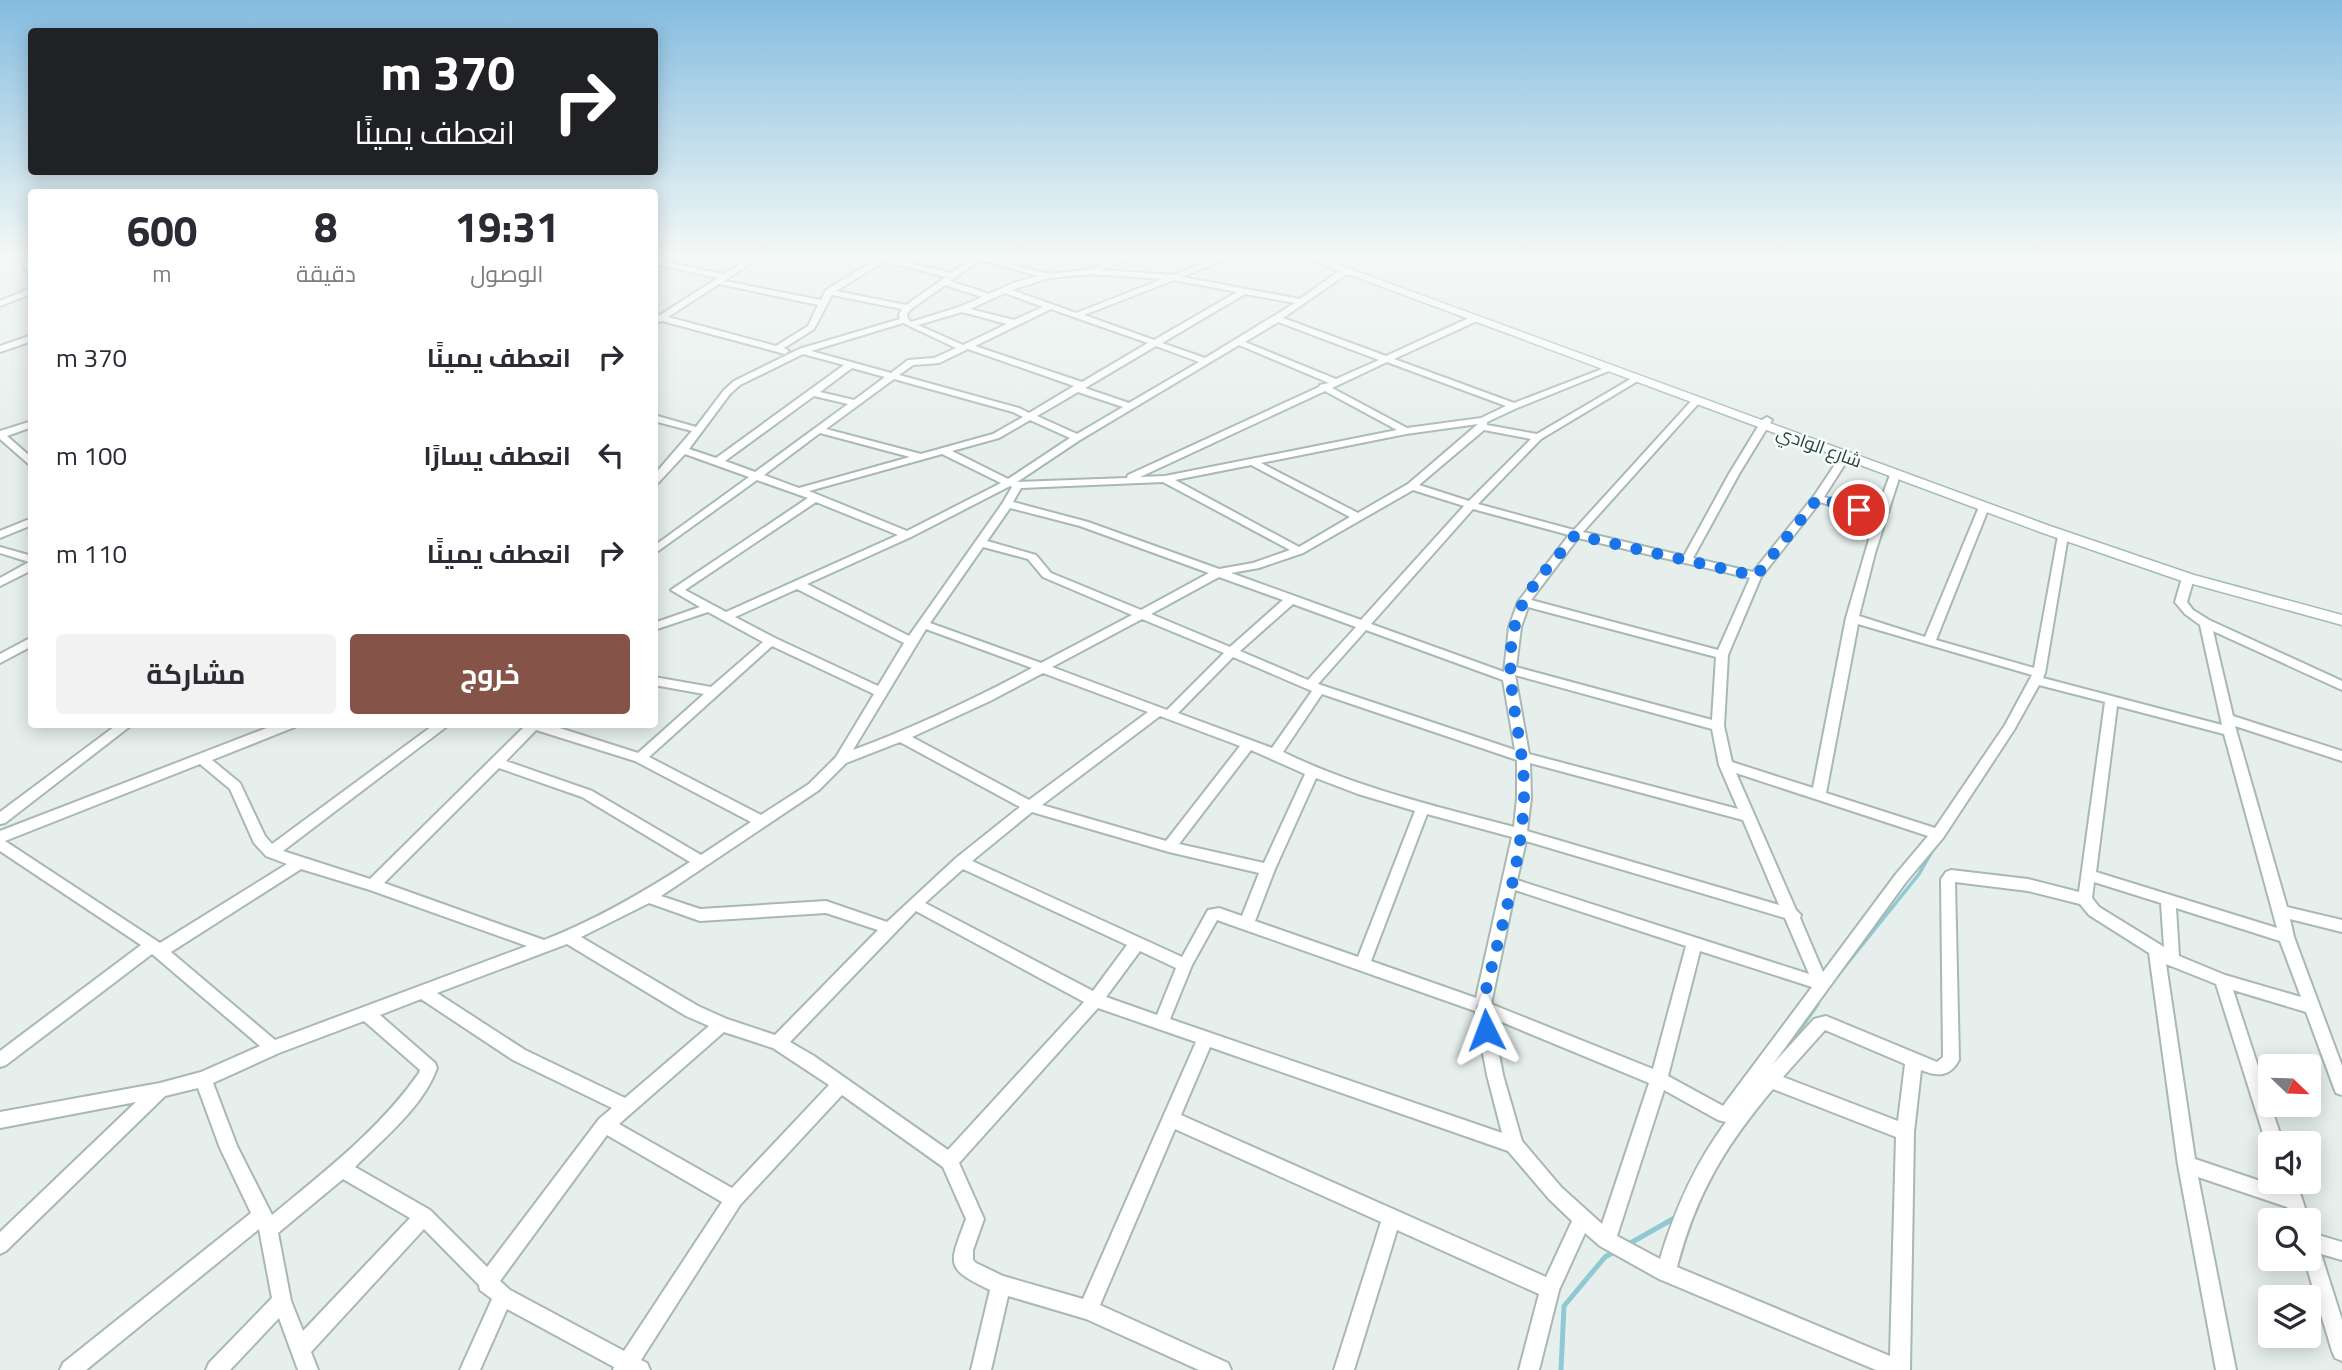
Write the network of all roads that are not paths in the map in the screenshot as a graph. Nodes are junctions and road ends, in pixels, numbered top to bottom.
1 (658, 319) edge
2 (815, 319) edge
3 (905, 319) edge
4 (923, 319) edge
5 (999, 319) edge
6 (1022, 319) edge
7 (1084, 319) edge
8 (1198, 319) edge
9 (1277, 319) joint
10 (1474, 319) joint
11 (1482, 319) edge
12 (907, 323) junction
13 (1014, 323) junction
14 (28, 339) edge
15 (1239, 342) junction
16 (1158, 343) junction
17 (966, 347) junction
18 (778, 348) junction
19 (0, 349) edge
20 (799, 353) junction
21 (1206, 361) junction
22 (1384, 361) junction
23 (849, 366) junction
24 (1610, 369) junction
25 (892, 376) junction
26 (1637, 379) junction
27 (1335, 382) junction
28 (1078, 387) junction
29 (1323, 387) junction
30 (814, 393) junction
31 (1696, 401) junction
32 (856, 403) junction
33 (1129, 406) junction
34 (1514, 406) junction
35 (1030, 415) junction
36 (658, 419) edge
37 (1764, 423) junction
38 (1482, 424) junction
39 (28, 425) edge
40 (698, 430) junction
41 (819, 430) junction
42 (1406, 431) junction
43 (0, 434) edge
44 (1077, 438) junction
45 (1538, 438) junction
46 (683, 450) junction
47 (943, 451) junction
48 (1845, 456) junction
49 (920, 457) junction
50 (28, 460) edge
51 (716, 463) junction
52 (1254, 463) junction
53 (1895, 475) junction
54 (658, 477) edge
55 (753, 477) junction
56 (1128, 479) junction
57 (1165, 479) junction
58 (1014, 484) junction
59 (1412, 486) junction
60 (799, 491) junction
61 (814, 498) junction
62 (1818, 498) junction
63 (1007, 504) junction
64 (1470, 506) junction
65 (1984, 507) junction
66 (1356, 516) junction
67 (1879, 517) junction
68 (28, 523) edge
69 (0, 535) edge
70 (907, 535) junction
71 (1575, 535) junction
72 (2063, 536) junction
73 (982, 543) junction
74 (658, 548) edge
75 (0, 550) edge
76 (1299, 551) junction
77 (28, 560) edge
78 (1687, 560) junction
79 (28, 565) edge
80 (1220, 572) junction
81 (1756, 576) junction
82 (2188, 578) junction
83 (0, 583) edge
84 (797, 584) junction
85 (1292, 598) junction
86 (1524, 602) junction
87 (708, 608) junction
88 (2342, 611) edge
89 (1143, 614) junction
90 (725, 618) junction
91 (1852, 618) junction
92 (2342, 621) edge
93 (2206, 623) junction
94 (923, 624) junction
95 (658, 625) edge
96 (1364, 626) junction
97 (28, 642) edge
98 (771, 642) junction
99 (911, 642) junction
100 (1929, 642) junction
101 (1231, 653) junction
102 (1722, 656) junction
103 (0, 659) edge
104 (1043, 667) junction
105 (1509, 673) junction
106 (2038, 677) junction
107 (658, 682) edge
108 (2342, 686) edge
109 (1314, 687) junction
110 (714, 692) junction
111 (882, 693) junction
112 (2112, 700) junction
113 (1164, 713) junction
114 (2229, 725) junction
115 (1718, 726) junction
116 (122, 728) edge
117 (280, 728) edge
118 (439, 728) edge
119 (532, 728) edge
120 (545, 728) edge
121 (901, 737) junction
122 (1248, 744) junction
123 (1275, 754) junction
124 (2342, 756) edge
125 (1523, 757) junction
126 (201, 758) junction
127 (640, 758) junction
128 (841, 761) junction
129 (498, 763) junction
130 (1726, 765) junction
131 (1312, 773) junction
132 (1819, 794) junction
133 (1029, 806) junction
134 (1423, 808) junction
135 (1749, 817) junction
136 (0, 819) edge
137 (761, 821) junction
138 (1520, 834) junction
139 (1938, 834) junction
140 (0, 837) edge
141 (0, 844) edge
142 (1169, 847) junction
143 (271, 852) junction
144 (700, 861) junction
145 (961, 862) junction
146 (299, 863) junction
147 (1268, 869) junction
148 (2089, 875) junction
149 (1510, 883) junction
150 (373, 885) junction
151 (648, 897) junction
152 (2085, 899) junction
153 (2168, 900) junction
154 (915, 904) junction
155 (2281, 911) junction
156 (1794, 915) junction
157 (1247, 923) junction
158 (2342, 926) edge
159 (888, 928) junction
160 (568, 937) junction
161 (2286, 937) junction
162 (1136, 944) junction
163 (541, 945) junction
164 (1694, 945) junction
165 (156, 949) junction
166 (2156, 950) junction
167 (2172, 960) junction
168 (1185, 965) junction
169 (1362, 965) junction
170 (2222, 980) junction
171 (1821, 984) junction
172 (425, 993) junction
173 (1095, 1000) junction
174 (1482, 1007) junction
175 (2311, 1007) junction
176 (368, 1014) junction
177 (1161, 1023) junction
178 (722, 1024) junction
179 (1205, 1039) junction
180 (778, 1043) junction
181 (273, 1048) junction
182 (0, 1060) edge
183 (1914, 1060) junction
184 (203, 1079) junction
185 (1659, 1079) junction
186 (1770, 1080) junction
187 (841, 1084) junction
188 (2342, 1088) edge
189 (160, 1090) junction
190 (625, 1106) junction
191 (1171, 1119) junction
192 (0, 1120) edge
193 (605, 1125) junction
194 (2270, 1131) edge
195 (1905, 1132) junction
196 (1514, 1145) junction
197 (949, 1161) junction
198 (2187, 1165) junction
199 (342, 1169) junction
200 (2291, 1194) edge
201 (734, 1199) junction
202 (2293, 1201) junction
203 (2296, 1208) edge
204 (424, 1216) junction
205 (1392, 1217) junction
206 (1581, 1220) junction
207 (265, 1221) junction
208 (1606, 1240) junction
209 (0, 1245) edge
210 (2321, 1245) edge
211 (2342, 1251) edge
212 (2317, 1271) edge
213 (1666, 1272) junction
214 (487, 1283) junction
215 (1001, 1284) junction
216 (1550, 1290) junction
217 (503, 1297) junction
218 (282, 1301) junction
219 (1088, 1310) junction
220 (301, 1349) junction
221 (2342, 1351) edge
222 (630, 1367) edge
223 (70, 1370) edge
224 (216, 1370) edge
225 (308, 1370) edge
226 (470, 1370) edge
227 (981, 1370) edge
228 (1221, 1370) edge
229 (1344, 1370) edge
230 (1529, 1370) edge
231 (1899, 1370) edge
232 (2226, 1370) edge

1 - 18 street
2 - 18 street
3 - 12 street
4 - 12 street
5 - 13 street
6 - 13 street
7 - 16 street
8 - 16 street
9 - 15 street
9 - 22 street
10 - 22 street
10 - 24 main road, شارع الوادي
11 - 37 main road, شارع الوادي
12 - 17 street
12 - 20 street
13 - 17 street
14 - 19 street
15 - 21 street
15 - 27 street
16 - 21 street
16 - 28 street
17 - 25 street
17 - 28 street
18 - 20 street
20 - 23 street
20 - 40 street
21 - 33 street
22 - 27 street
22 - 34 street
23 - 25 street
23 - 30 street
24 - 26 main road, شارع الوادي
24 - 34 street
25 - 32 street
25 - 35 street
26 - 31 main road, شارع الوادي
26 - 45 street
27 - 29 street
28 - 33 street
28 - 35 street
29 - 42 street
29 - 56 street
30 - 32 street
30 - 51 street
31 - 37 main road, شارع الوادي
31 - 71 street
32 - 41 street
33 - 44 street
34 - 38 street
35 - 44 street
35 - 47 street
36 - 40 street
37 - 48 main road, شارع الوادي
37 - 78 street
37 - 88 main road, شارع الوادي
38 - 42 street
38 - 45 street
38 - 59 street
39 - 43 street
40 - 46 street
41 - 49 street
41 - 55 street
42 - 52 street
43 - 50 street
44 - 58 street
45 - 64 street
46 - 51 street
46 - 54 street
47 - 49 street
47 - 58 street
48 - 53 main road, شارع الوادي
48 - 62 street
49 - 60 street
51 - 55 street
52 - 57 street
52 - 66 street
53 - 65 main road, شارع الوادي
53 - 67 street
55 - 60 street
55 - 74 street
56 - 57 street
56 - 58 street
57 - 76 street
58 - 63 street
58 - 70 street
59 - 64 street
59 - 66 street
60 - 61 street
61 - 70 street
61 - 87 street
62 - 67 street
62 - 81 street
63 - 73 street
63 - 80 street
64 - 71 street
64 - 96 street
65 - 72 main road, شارع الوادي
65 - 100 street
66 - 76 street
67 - 91 street
68 - 69 street
70 - 84 street
71 - 78 street
71 - 86 street
72 - 82 main road, شارع الوادي
72 - 106 street
73 - 89 street
73 - 94 street
75 - 77 street
76 - 80 street
78 - 81 street
79 - 83 street
80 - 85 street
80 - 89 street
81 - 102 street
82 - 92 main road, شارع الوادي
82 - 93 street
84 - 90 street
84 - 99 street
85 - 96 street
85 - 101 street
86 - 102 street
86 - 105 street
87 - 90 street
87 - 95 street
89 - 101 street
89 - 104 street
90 - 98 street
91 - 100 street
91 - 132 street
93 - 108 street
93 - 114 street
94 - 99 street
94 - 104 street
96 - 105 street
96 - 109 street
97 - 103 street
98 - 110 street
98 - 111 street
99 - 111 street
100 - 106 street
101 - 109 street
101 - 113 street
102 - 115 street
104 - 113 street
104 - 121 street
105 - 115 street
105 - 125 street
106 - 112 street
106 - 139 street
107 - 110 street
109 - 123 street
109 - 125 street
110 - 127 street
111 - 128 street
112 - 114 street
112 - 148 street
113 - 122 street
113 - 133 street
114 - 124 street
114 - 155 street
115 - 130 street
116 - 136 street
117 - 126 street
118 - 143 street
119 - 129 street
120 - 127 street
121 - 128 street
121 - 133 street
122 - 123 street
122 - 142 street
123 - 131 street
125 - 135 street
125 - 138 street
126 - 140 street
126 - 143 street
127 - 137 street
128 - 137 street
129 - 144 street
129 - 150 street
130 - 132 street
130 - 135 street
131 - 134 street
131 - 147 street
132 - 139 street
133 - 142 street
133 - 145 street
134 - 138 street
134 - 169 street
135 - 156 street
137 - 144 street
138 - 149 street
138 - 156 street
139 - 171 street
141 - 165 street
142 - 147 street
143 - 146 street
144 - 151 street
145 - 154 street
145 - 162 street
146 - 150 street
146 - 165 street
147 - 157 street
148 - 152 street
148 - 153 street
149 - 164 street
149 - 174 street
150 - 163 street
151 - 159 street
151 - 160 street
152 - 166 street
152 - 183 street
153 - 161 street
153 - 167 street
154 - 159 street
154 - 173 street
155 - 158 street
155 - 161 street
156 - 171 street
157 - 168 street
157 - 169 street
159 - 180 street
160 - 163 street
160 - 178 street
161 - 175 street
162 - 168 street
162 - 173 street
163 - 172 street
164 - 171 street
164 - 185 street
165 - 181 street
165 - 182 street
166 - 167 street
166 - 198 street
167 - 170 street
168 - 177 street
169 - 174 street
170 - 175 street
170 - 194 street
171 - 185 street
172 - 176 street
172 - 190 street
173 - 177 street
173 - 197 street
174 - 185 street
174 - 196 street
175 - 188 street
176 - 181 street
176 - 199 street
177 - 179 street
178 - 180 street
178 - 190 street
179 - 191 street
179 - 196 street
180 - 187 street
181 - 184 street
183 - 186 street
183 - 195 street
184 - 189 street
184 - 207 street
185 - 208 street
186 - 195 street
186 - 213 street
187 - 197 street
187 - 201 street
189 - 192 street
189 - 209 street
190 - 193 street
191 - 205 street
191 - 219 street
193 - 201 street
193 - 214 street
195 - 231 street
196 - 206 street
197 - 215 street
198 - 202 street
198 - 232 street
199 - 204 street
199 - 207 street
200 - 202 street
201 - 222 street
202 - 203 street
204 - 214 street
204 - 220 street
205 - 216 street
205 - 229 street
206 - 208 street
206 - 216 street
207 - 218 street
207 - 223 street
208 - 213 street
210 - 211 street
212 - 221 street
213 - 231 street
214 - 217 street
215 - 219 street
215 - 227 street
216 - 230 street
217 - 222 street
217 - 226 street
218 - 220 street
218 - 224 street
219 - 228 street
220 - 225 street

